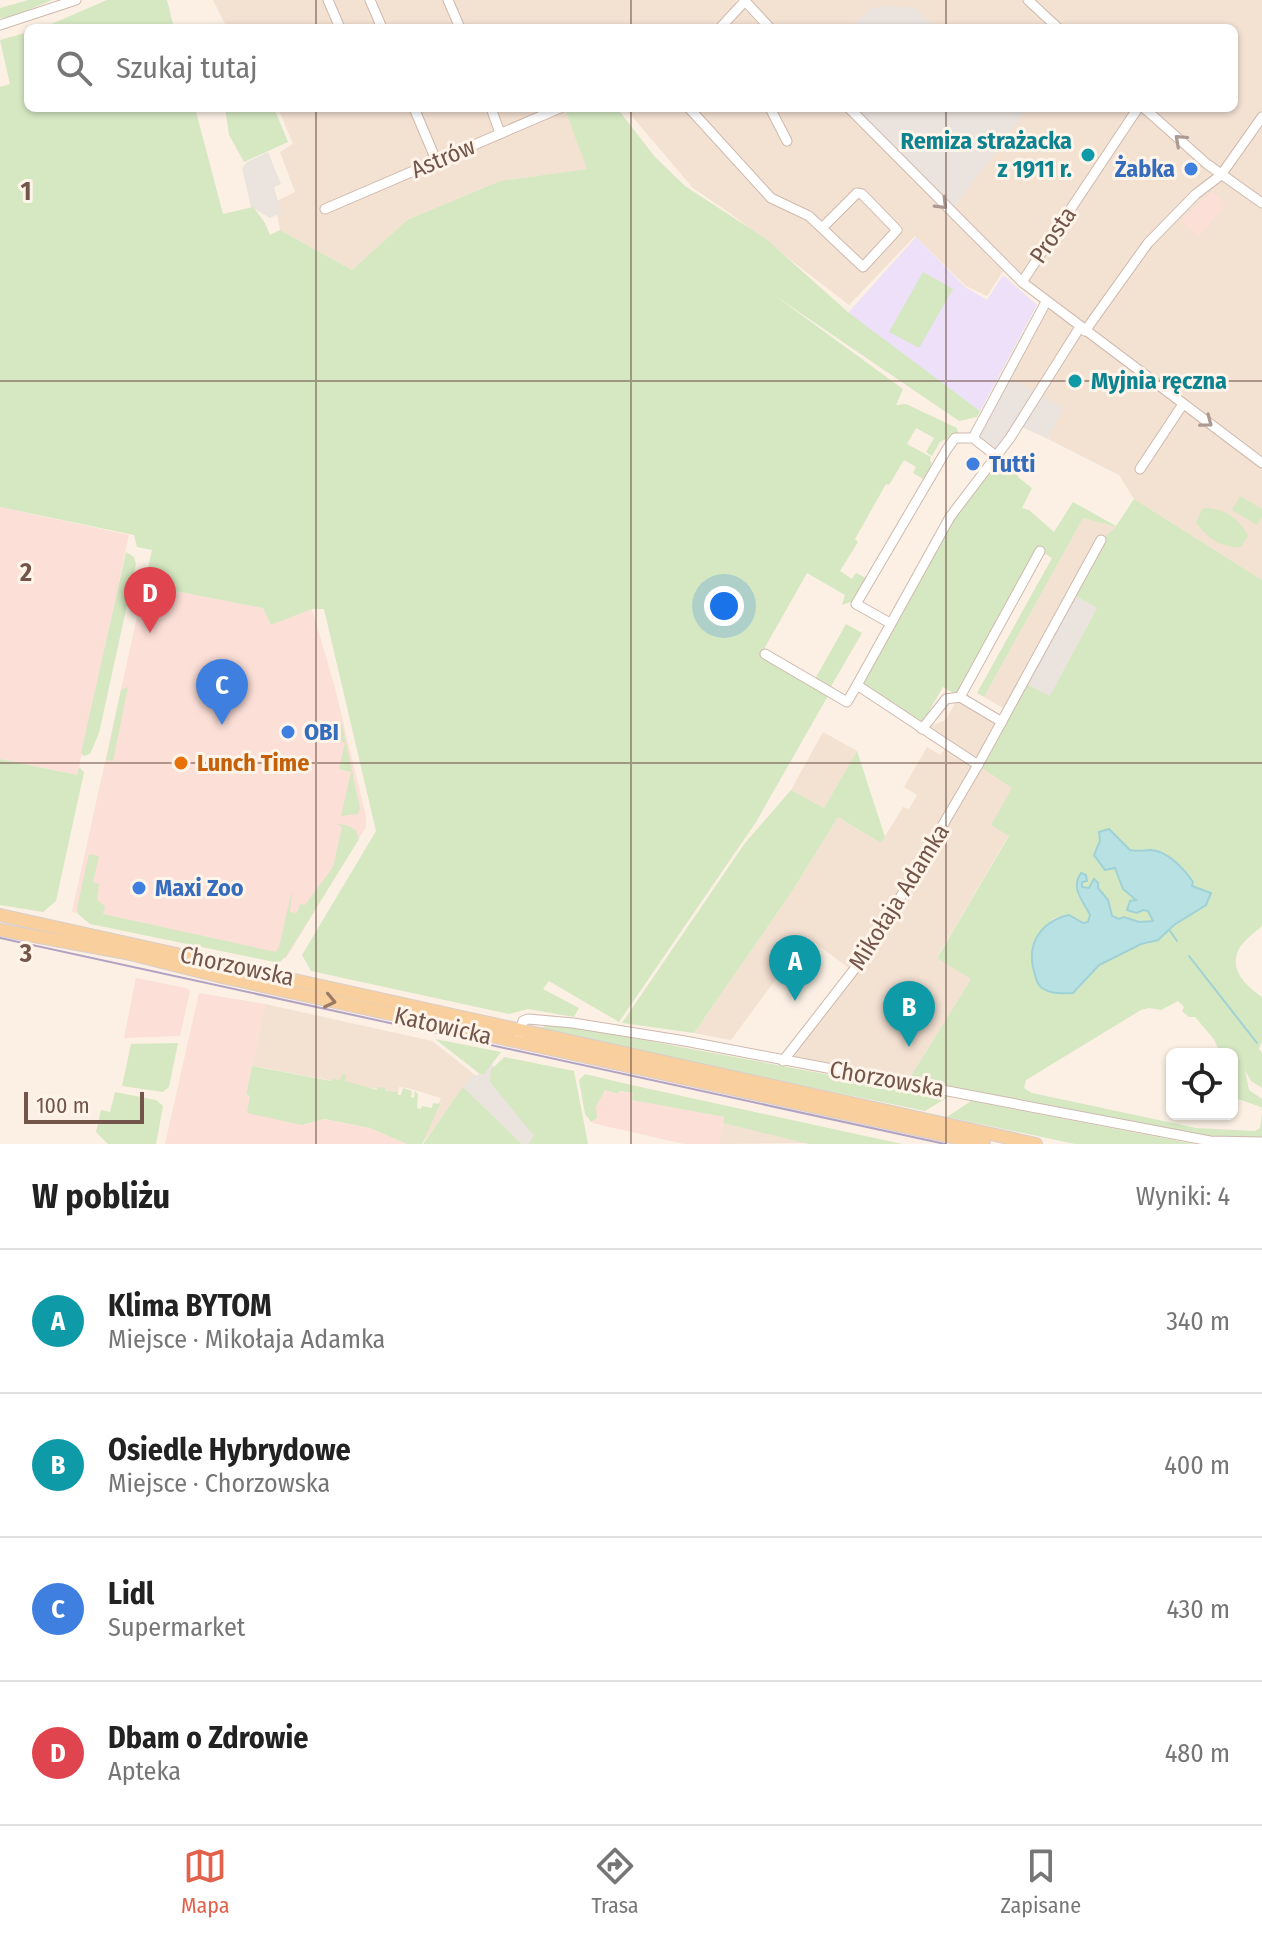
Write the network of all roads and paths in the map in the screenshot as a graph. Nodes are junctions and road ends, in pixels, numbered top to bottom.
1 (76, 0) edge
2 (328, 0) edge
3 (370, 0) edge
4 (448, 0) edge
5 (1028, 0) edge
6 (744, 1) edge
7 (338, 24) edge
8 (380, 24) edge
9 (458, 24) edge
10 (724, 24) edge
11 (766, 24) edge
12 (1054, 24) edge
13 (0, 25) edge
14 (416, 112) edge
15 (492, 112) edge
16 (550, 112) edge
17 (693, 112) edge
18 (772, 112) edge
19 (853, 112) edge
20 (1138, 112) edge
21 (1146, 112) edge
22 (1262, 117) edge
23 (500, 133) junction
24 (787, 141) dead end
25 (436, 160) junction
26 (1221, 175) junction
27 (1262, 203) edge
28 (325, 209) dead end
29 (822, 228) junction
30 (1022, 282) junction
31 (1046, 302) junction
32 (1082, 329) junction
33 (1183, 404) junction
34 (973, 438) junction
35 (996, 456) junction
36 (1262, 463) edge
37 (1140, 469) dead end
38 (1101, 540) dead end
39 (1040, 551) dead end
40 (890, 623) junction
41 (765, 654) dead end
42 (857, 685) junction
43 (960, 697) junction
44 (1002, 722) junction
45 (922, 729) junction
46 (978, 765) junction
47 (0, 915) edge
48 (0, 930) edge
49 (514, 1036) junction
50 (783, 1061) junction
51 (887, 1123) joint
52 (1262, 1142) edge
53 (984, 1144) edge
54 (1036, 1144) edge

1 - 13 street
2 - 7 street
3 - 8 street
4 - 9 street
5 - 12 street
6 - 10 street
6 - 11 street
14 - 25 street
15 - 23 street
16 - 23 street, Astrów
17 - 29 street
18 - 24 street
19 -> 30 street
20 - 30 street, Prosta
26 -> 21 street
22 - 26 street
23 - 25 street, Astrów
25 - 28 street, Astrów
26 - 27 street
26 - 32 street
29 - 29 street
30 - 31 street
31 - 32 street
31 - 34 street
32 - 33 street
32 - 35 street
33 -> 36 street
33 - 37 street
34 - 35 street
34 - 40 street
35 - 40 street
38 - 44 street, Mikołaja Adamka
39 - 43 street
40 - 42 street
41 - 42 street
42 - 45 street
43 - 44 street
43 - 45 street
44 - 46 street, Mikołaja Adamka
45 - 46 street
46 - 50 street, Mikołaja Adamka
47 - 49 main road, Chorzowska
48 -> 49 main road, Katowicka
49 - 50 street, Chorzowska
49 - 51 main road, Katowicka
49 - 54 main road, Chorzowska
50 - 52 street, Chorzowska
51 - 53 main road, Chorzowska

